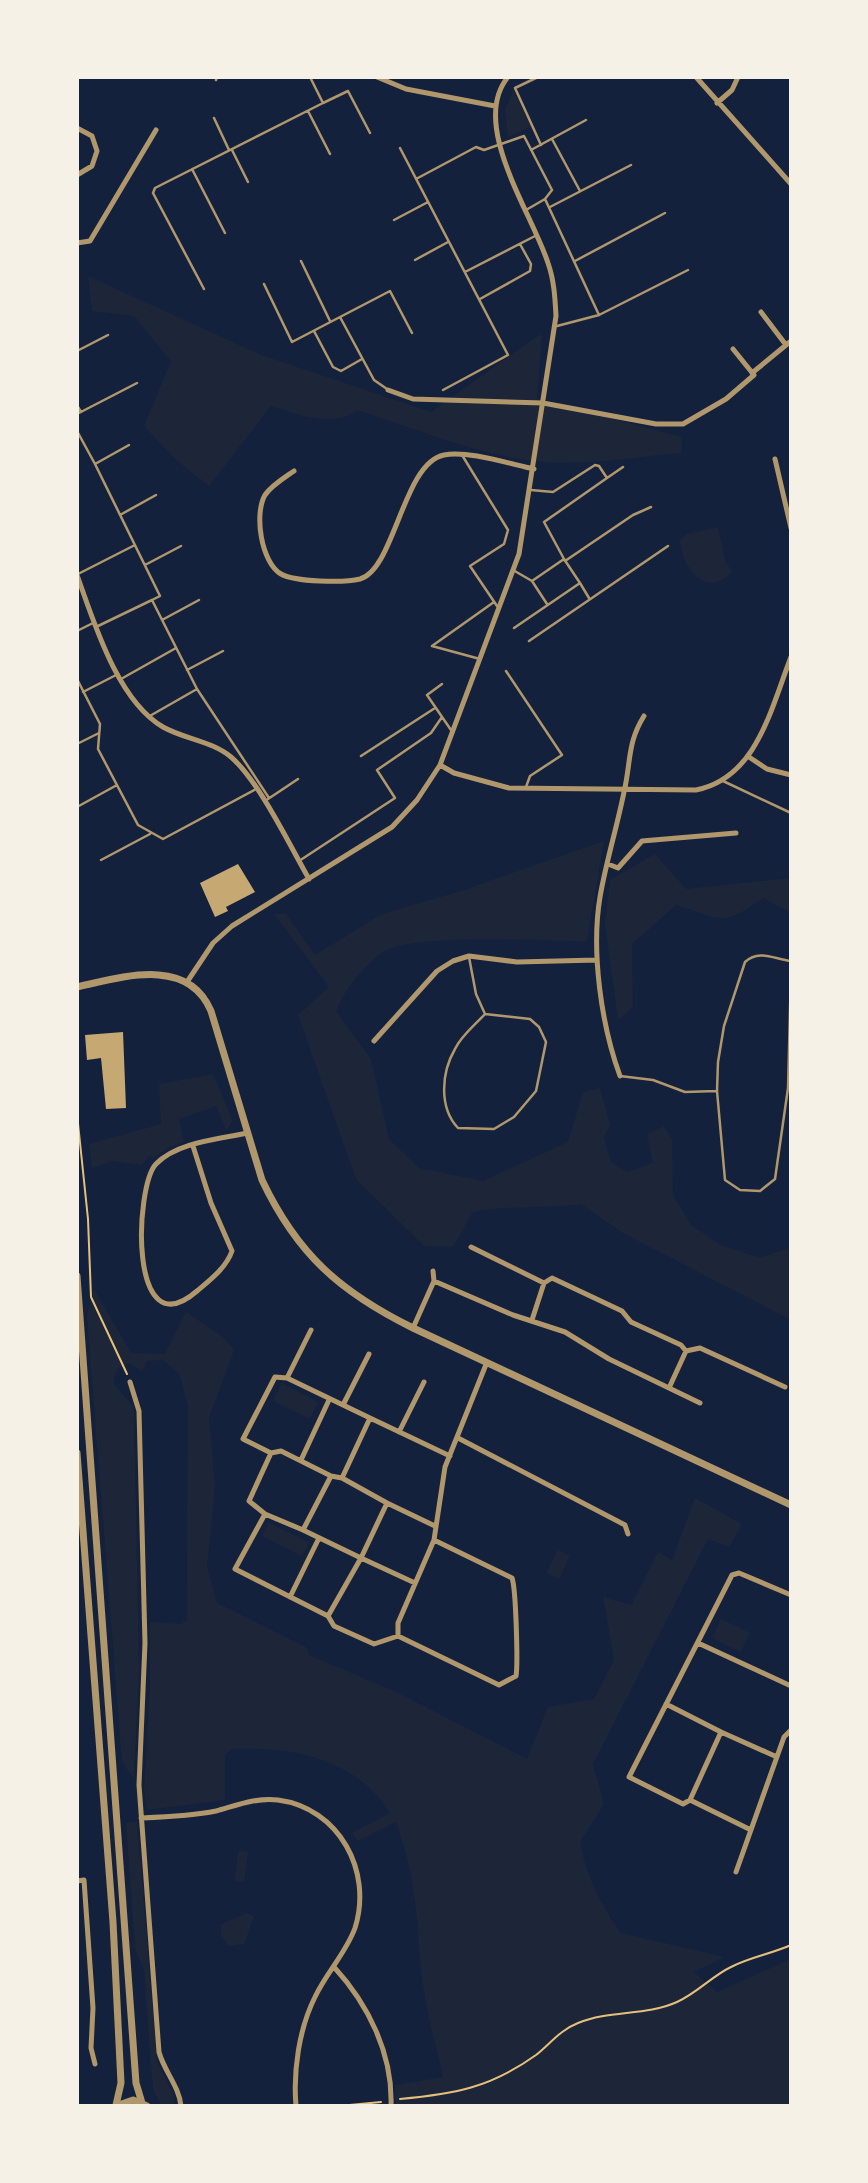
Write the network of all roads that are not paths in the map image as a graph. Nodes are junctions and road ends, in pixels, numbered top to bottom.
1 (310, 77) edge
2 (377, 77) edge
3 (508, 77) edge
4 (538, 77) edge
5 (695, 77) edge
6 (738, 77) edge
7 (323, 103) junction
8 (717, 103) junction
9 (495, 106) junction
10 (308, 110) junction
11 (214, 118) dead end
12 (586, 120) dead end
13 (77, 128) edge
14 (156, 130) dead end
15 (370, 133) dead end
16 (551, 139) junction
17 (500, 145) junction
18 (541, 145) junction
19 (400, 148) dead end
20 (230, 149) junction
21 (531, 150) junction
22 (330, 154) dead end
23 (631, 165) dead end
24 (192, 169) junction
25 (77, 175) edge
26 (416, 179) junction
27 (248, 181) dead end
28 (791, 184) edge
29 (580, 191) junction
30 (544, 199) junction
31 (428, 202) junction
32 (548, 208) junction
33 (526, 210) junction
34 (665, 213) dead end
35 (394, 220) dead end
36 (225, 233) dead end
37 (537, 235) junction
38 (448, 242) junction
39 (77, 243) edge
40 (520, 244) junction
41 (415, 260) dead end
42 (301, 261) dead end
43 (574, 261) junction
44 (688, 270) dead end
45 (464, 272) junction
46 (264, 284) dead end
47 (204, 289) dead end
48 (479, 299) junction
49 (761, 312) dead end
50 (599, 314) junction
51 (340, 317) junction
52 (330, 322) junction
53 (555, 327) junction
54 (314, 331) junction
55 (412, 333) dead end
56 (108, 335) dead end
57 (789, 343) edge
58 (733, 349) dead end
59 (77, 351) edge
60 (362, 359) junction
61 (752, 373) junction
62 (137, 383) dead end
63 (388, 390) joint
64 (443, 390) dead end
65 (543, 403) junction
66 (77, 405) edge
67 (79, 413) edge
68 (77, 431) edge
69 (130, 445) dead end
70 (462, 455) junction
71 (775, 458) dead end
72 (95, 464) junction
73 (623, 467) dead end
74 (534, 469) junction
75 (293, 471) dead end
76 (607, 478) junction
77 (531, 490) junction
78 (156, 495) dead end
79 (651, 507) dead end
80 (120, 514) junction
81 (791, 528) edge
82 (135, 545) junction
83 (181, 546) dead end
84 (668, 546) dead end
85 (565, 560) junction
86 (145, 565) junction
87 (513, 570) junction
88 (77, 575) edge
89 (532, 581) junction
90 (580, 583) junction
91 (152, 600) junction
92 (199, 600) dead end
93 (590, 600) junction
94 (494, 602) junction
95 (548, 604) junction
96 (499, 609) junction
97 (162, 620) junction
98 (95, 625) junction
99 (514, 628) dead end
100 (77, 631) edge
101 (529, 641) dead end
102 (176, 648) junction
103 (223, 651) dead end
104 (791, 657) edge
105 (481, 659) junction
106 (187, 670) junction
107 (506, 671) dead end
108 (120, 676) junction
109 (77, 679) edge
110 (442, 684) dead end
111 (197, 690) junction
112 (83, 692) junction
113 (435, 708) junction
114 (644, 716) dead end
115 (148, 717) junction
116 (442, 718) junction
117 (99, 733) junction
118 (453, 733) junction
119 (77, 744) edge
120 (361, 756) dead end
121 (749, 757) junction
122 (440, 765) junction
123 (791, 775) edge
124 (298, 779) dead end
125 (723, 780) junction
126 (117, 785) junction
127 (625, 788) junction
128 (256, 789) junction
129 (526, 790) junction
130 (267, 800) junction
131 (77, 807) edge
132 (791, 813) edge
133 (152, 833) junction
134 (736, 833) dead end
135 (101, 860) dead end
136 (299, 861) junction
137 (608, 864) junction
138 (309, 879) junction
139 (469, 956) junction
140 (597, 960) junction
141 (791, 961) edge
142 (791, 972) edge
143 (187, 982) junction
144 (77, 987) edge
145 (485, 1014) junction
146 (374, 1041) dead end
147 (620, 1076) joint
148 (717, 1091) junction
149 (247, 1133) junction
150 (193, 1146) junction
151 (471, 1247) dead end
152 (433, 1271) dead end
153 (77, 1276) edge
154 (434, 1281) junction
155 (544, 1283) junction
156 (532, 1320) junction
157 (413, 1328) junction
158 (311, 1330) dead end
159 (686, 1351) junction
160 (369, 1354) dead end
161 (487, 1362) junction
162 (287, 1378) junction
163 (424, 1381) dead end
164 (130, 1382) road end
165 (785, 1387) dead end
166 (669, 1388) junction
167 (329, 1400) junction
168 (344, 1403) junction
169 (700, 1403) dead end
170 (370, 1418) junction
171 (399, 1432) junction
172 (458, 1438) junction
173 (77, 1453) edge
174 (271, 1453) junction
175 (450, 1456) junction
176 (301, 1460) junction
177 (331, 1476) junction
178 (342, 1479) junction
179 (387, 1503) junction
180 (791, 1505) edge
181 (265, 1514) junction
182 (435, 1526) junction
183 (303, 1530) junction
184 (628, 1534) dead end
185 (319, 1538) junction
186 (434, 1540) junction
187 (361, 1558) junction
188 (415, 1583) junction
189 (791, 1595) edge
190 (290, 1597) junction
191 (328, 1616) junction
192 (398, 1636) junction
193 (698, 1643) junction
194 (791, 1686) edge
195 (666, 1704) junction
196 (791, 1730) edge
197 (720, 1732) junction
198 (777, 1757) junction
199 (691, 1800) junction
200 (141, 1818) junction
201 (751, 1830) junction
202 (736, 1872) dead end
203 (77, 1881) edge
204 (334, 1967) junction
205 (95, 2064) dead end
206 (145, 2104) edge
207 (116, 2106) edge
208 (181, 2106) edge
209 (296, 2106) edge
210 (391, 2106) edge

1 - 7 lane
2 - 9 street
3 - 9 street
4 - 18 lane
5 - 8 street
6 - 8 street
7 - 10 lane
7 - 15 lane
8 - 28 street
9 - 17 street
10 - 20 lane
10 - 22 lane
11 - 20 lane
12 - 16 lane
13 - 25 street
14 - 39 street
16 - 18 lane
16 - 29 lane
17 - 21 lane
17 - 26 lane
17 - 33 street
18 - 21 lane
19 - 26 lane
20 - 24 lane
20 - 27 lane
21 - 30 lane
23 - 29 lane
24 - 36 lane
24 - 47 lane
26 - 31 lane
29 - 32 lane
30 - 32 lane
30 - 33 lane
31 - 35 lane
31 - 38 lane
32 - 43 lane
33 - 37 street
34 - 43 lane
37 - 40 lane
37 - 53 street
38 - 41 lane
38 - 45 lane
40 - 45 lane
40 - 48 lane
42 - 52 lane
43 - 50 lane
44 - 50 lane
45 - 48 lane
46 - 54 lane
48 - 64 lane
49 - 57 street
50 - 53 lane
51 - 52 lane
51 - 55 lane
51 - 60 lane
52 - 54 lane
53 - 65 street
54 - 60 lane
56 - 59 lane
57 - 61 street
58 - 61 street
60 - 63 lane
61 - 65 street
62 - 67 lane
63 - 65 street
65 - 74 street
66 - 67 lane
68 - 72 lane
69 - 72 lane
70 - 74 street
70 - 75 street
70 - 94 lane
71 - 81 street
72 - 80 lane
73 - 76 lane
74 - 77 street
76 - 77 lane
76 - 85 lane
77 - 87 street
78 - 80 lane
79 - 85 lane
80 - 82 lane
82 - 86 lane
82 - 88 lane
83 - 86 lane
84 - 93 lane
85 - 89 lane
85 - 90 lane
86 - 91 lane
87 - 89 lane
87 - 96 street
88 - 98 street
89 - 95 lane
90 - 93 lane
90 - 95 lane
91 - 97 lane
91 - 98 lane
92 - 97 lane
93 - 101 lane
94 - 96 lane
94 - 105 lane
95 - 99 lane
96 - 105 street
97 - 102 lane
98 - 100 lane
98 - 108 street
102 - 106 lane
102 - 108 lane
103 - 106 lane
104 - 121 street
105 - 118 street
106 - 111 lane
107 - 129 lane
108 - 112 lane
108 - 115 street
109 - 112 lane
110 - 113 lane
111 - 115 lane
111 - 130 lane
112 - 117 lane
113 - 116 lane
113 - 120 lane
114 - 127 street
115 - 128 street
116 - 118 lane
116 - 136 lane
117 - 119 lane
117 - 126 lane
118 - 122 street
121 - 123 street
121 - 125 street
122 - 129 street
122 - 138 street
124 - 130 lane
125 - 127 street
125 - 132 lane
126 - 131 lane
126 - 133 lane
127 - 129 street
127 - 137 street
128 - 130 street
128 - 133 lane
130 - 136 street
133 - 135 lane
134 - 137 street
136 - 138 street
137 - 140 street
138 - 143 street
139 - 140 street
139 - 145 lane
139 - 146 street
140 - 147 street
141 - 148 lane
142 - 148 lane
143 - 144 street
143 - 149 street
145 - 145 lane
147 - 148 lane
149 - 150 street
149 - 157 street
150 - 150 street
151 - 155 street
152 - 154 street
153 - 206 street
154 - 156 street
154 - 157 street
155 - 156 street
155 - 159 street
156 - 166 street
157 - 161 street
158 - 162 street
159 - 165 street
159 - 166 street
160 - 168 street
161 - 172 street
161 - 180 street
162 - 167 street
162 - 174 street
163 - 171 street
164 - 200 street
166 - 169 street
167 - 168 street
167 - 176 street
168 - 170 street
170 - 171 street
170 - 178 street
171 - 175 street
172 - 175 street
172 - 184 street
173 - 207 street
174 - 176 street
174 - 181 street
175 - 182 street
176 - 177 street
177 - 178 street
177 - 183 street
178 - 179 street
179 - 182 street
179 - 187 street
181 - 183 street
181 - 190 street
182 - 186 street
183 - 185 street
185 - 187 street
185 - 190 street
186 - 188 street
186 - 192 street
187 - 188 street
187 - 191 street
188 - 192 street
189 - 193 street
190 - 191 street
191 - 192 street
193 - 194 street
193 - 195 street
195 - 197 street
195 - 199 street
196 - 198 street
197 - 198 street
197 - 199 street
198 - 201 street
199 - 201 street
200 - 204 street
200 - 208 street
201 - 202 street
203 - 205 street
204 - 209 street
204 - 210 street
206 - 207 street

